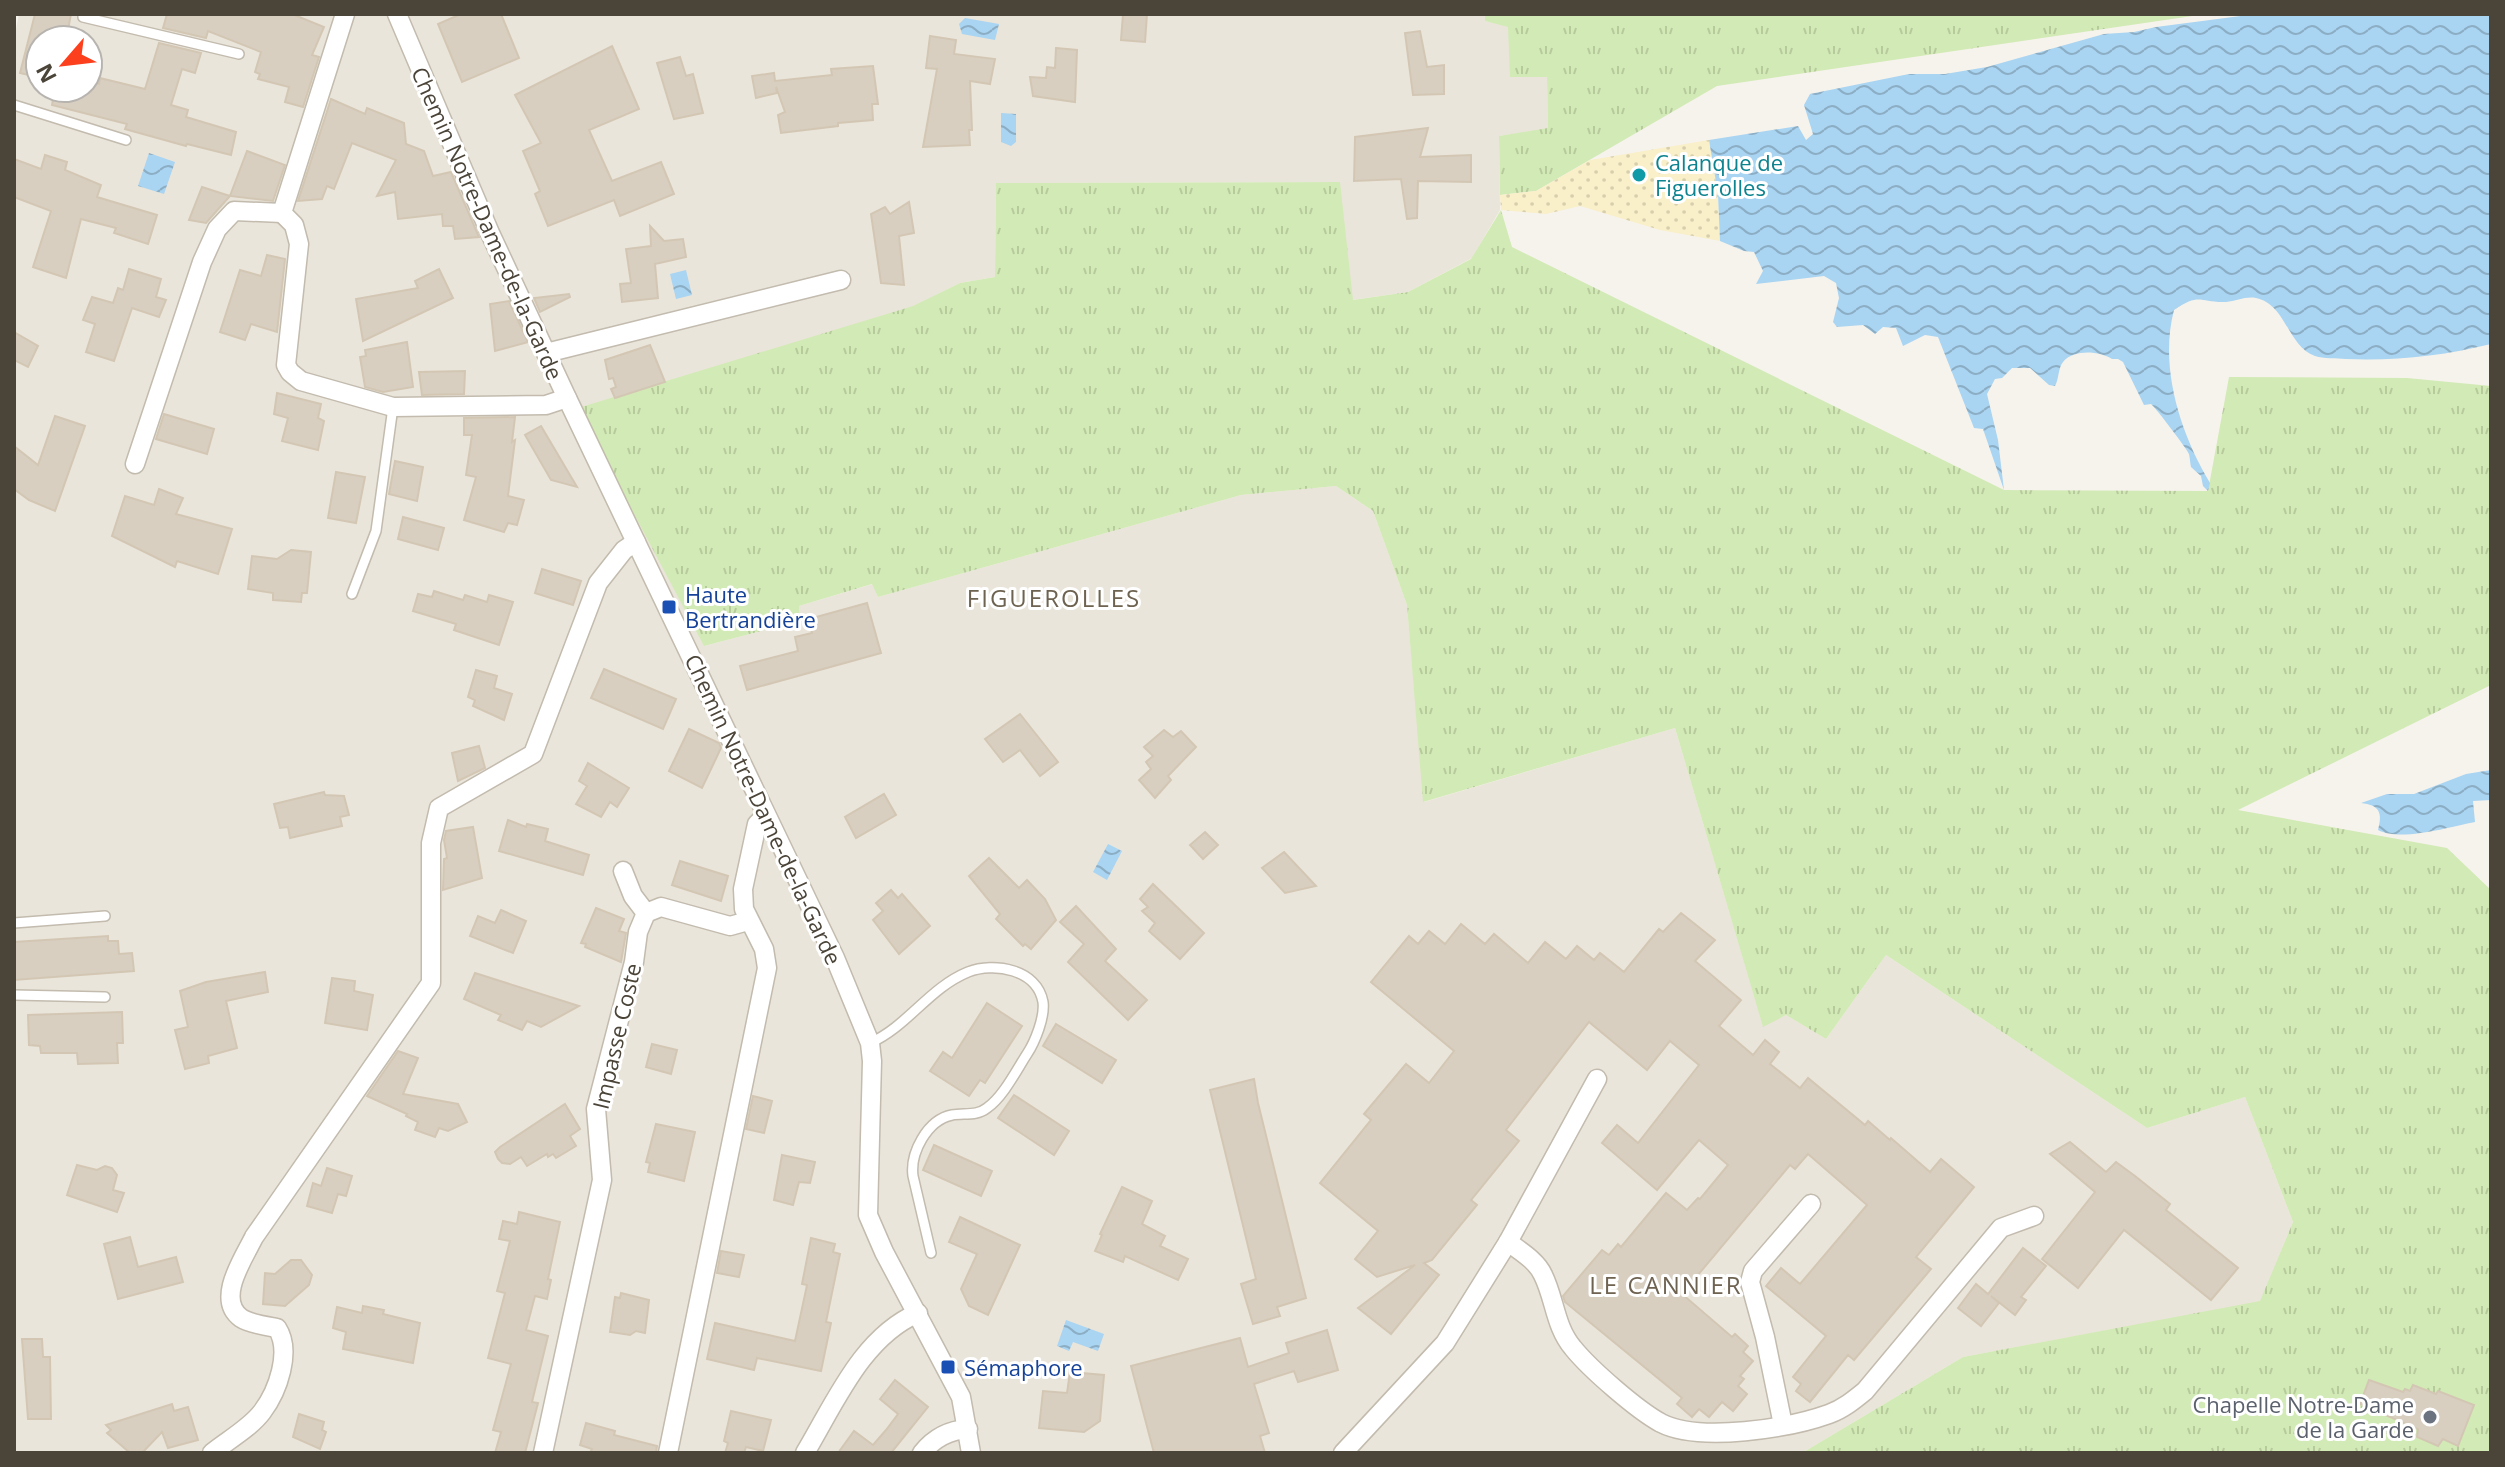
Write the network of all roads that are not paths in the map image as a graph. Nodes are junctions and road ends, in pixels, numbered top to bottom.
1 (83, 14) edge
2 (345, 14) edge
3 (397, 14) edge
4 (239, 54) dead end
5 (14, 105) edge
6 (126, 140) dead end
7 (282, 213) junction
8 (841, 280) dead end
9 (546, 353) junction
10 (567, 398) junction
11 (393, 407) junction
12 (135, 464) dead end
13 (636, 542) junction
14 (352, 594) dead end
15 (765, 816) junction
16 (623, 871) dead end
17 (646, 913) junction
18 (105, 916) dead end
19 (748, 921) junction
20 (14, 923) edge
21 (14, 995) edge
22 (105, 997) dead end
23 (870, 1043) junction
24 (1597, 1079) dead end
25 (1811, 1204) dead end
26 (2034, 1216) dead end
27 (1508, 1242) junction
28 (931, 1253) dead end
29 (918, 1313) junction
30 (1783, 1425) junction
31 (968, 1429) junction
32 (212, 1453) edge
33 (543, 1453) edge
34 (668, 1453) edge
35 (805, 1453) edge
36 (922, 1453) edge
37 (971, 1453) edge
38 (1343, 1453) edge

1 - 4 lane
2 - 7 street
3 - 9 street, Chemin Notre-Dame-de-la-Garde
5 - 6 lane
7 - 11 street
7 - 12 street
8 - 9 street
9 - 10 street, Chemin Notre-Dame-de-la-Garde
10 - 11 street
10 - 13 street, Chemin Notre-Dame-de-la-Garde
11 - 14 lane
13 - 15 street, Chemin Notre-Dame-de-la-Garde
13 - 32 street
15 - 19 street
15 - 23 street, Chemin Notre-Dame-de-la-Garde
16 - 17 street
17 - 19 street
17 - 33 street, Impasse Coste
18 - 20 lane
19 - 34 street
21 - 22 lane
23 - 28 lane
23 - 29 street, Chemin Notre-Dame-de-la-Garde
24 - 27 street
25 - 30 street
26 - 30 street
27 - 30 street
27 - 38 street
29 - 31 street, Chemin Notre-Dame-de-la-Garde
29 - 35 street
31 - 36 street
31 - 37 street, Chemin Notre-Dame-de-la-Garde

